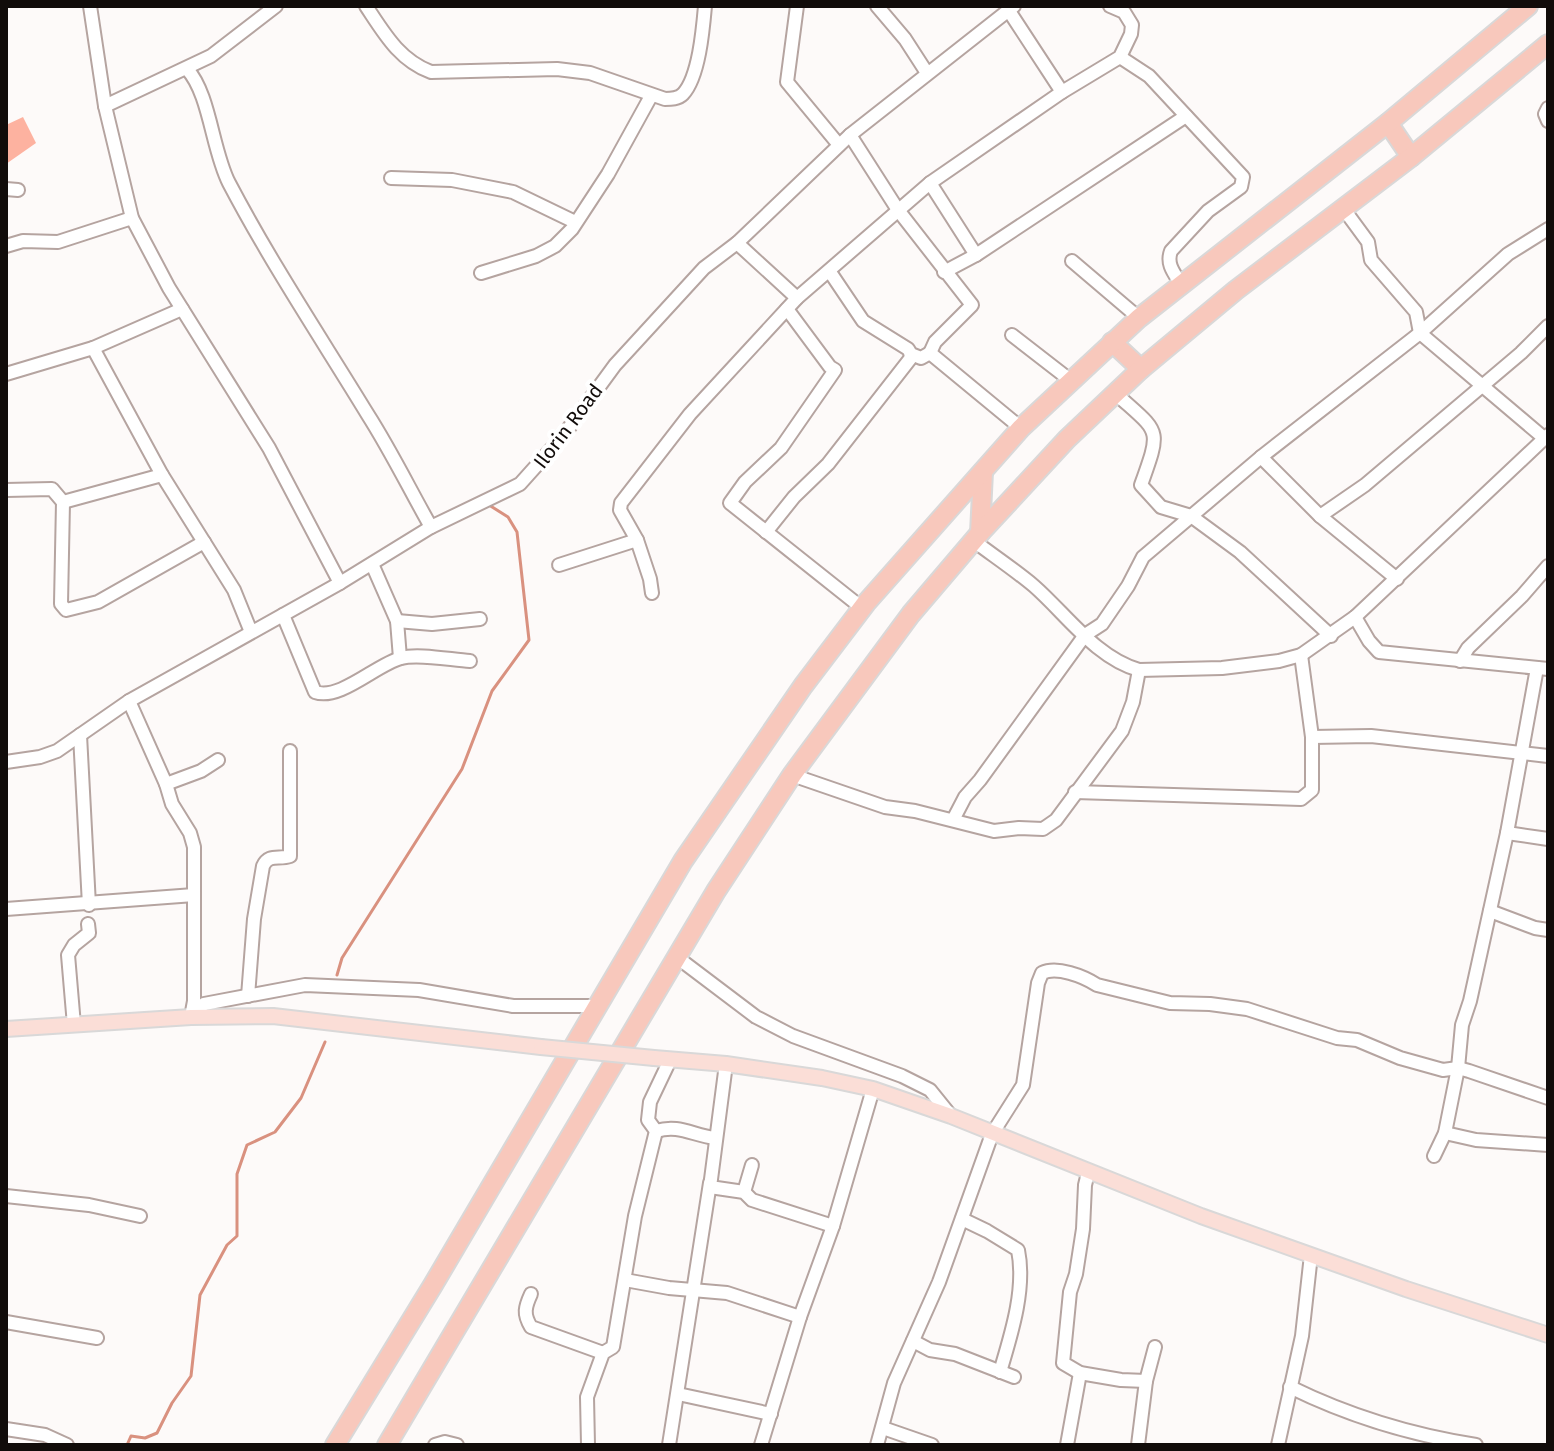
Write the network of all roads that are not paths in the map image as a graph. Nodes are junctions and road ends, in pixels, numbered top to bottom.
1 (90, 6) edge
2 (276, 6) edge
3 (366, 6) edge
4 (705, 6) edge
5 (797, 6) edge
6 (877, 6) edge
7 (1110, 6) edge
8 (1136, 6) edge
9 (1528, 6) edge
10 (1011, 8) edge
11 (1130, 18) junction
12 (1548, 44) edge
13 (1120, 57) junction
14 (187, 69) junction
15 (927, 73) junction
16 (1062, 92) junction
17 (651, 96) junction
18 (105, 106) junction
19 (1548, 108) edge
20 (1186, 116) junction
21 (1548, 121) edge
22 (1388, 123) junction
23 (850, 135) junction
24 (839, 145) junction
25 (1411, 157) junction
26 (391, 178) dead end
27 (930, 183) junction
28 (1343, 208) junction
29 (898, 210) junction
30 (132, 218) junction
31 (575, 222) junction
32 (1548, 229) edge
33 (737, 243) junction
34 (6, 246) edge
35 (976, 255) junction
36 (1072, 261) dead end
37 (830, 272) junction
38 (944, 272) junction
39 (481, 273) dead end
40 (1181, 284) junction
41 (797, 298) junction
42 (182, 309) junction
43 (787, 309) junction
44 (1139, 318) junction
45 (1548, 326) edge
46 (1420, 333) junction
47 (1012, 335) dead end
48 (1112, 342) junction
49 (93, 348) junction
50 (930, 353) junction
51 (911, 354) junction
52 (1141, 369) junction
53 (6, 374) edge
54 (1070, 380) junction
55 (1482, 386) junction
56 (1115, 393) junction
57 (1021, 428) junction
58 (1546, 436) edge
59 (1261, 457) junction
60 (983, 472) junction
61 (162, 475) junction
62 (6, 490) edge
63 (63, 502) junction
64 (1191, 516) junction
65 (1320, 516) junction
66 (431, 527) junction
67 (766, 532) junction
68 (977, 537) junction
69 (637, 540) junction
70 (204, 542) junction
71 (372, 564) junction
72 (559, 565) dead end
73 (1548, 566) edge
74 (1397, 579) junction
75 (340, 583) junction
76 (652, 593) dead end
77 (862, 608) junction
78 (283, 615) junction
79 (1355, 617) junction
80 (480, 619) dead end
81 (397, 621) junction
82 (251, 632) junction
83 (1085, 635) junction
84 (1331, 636) junction
85 (1301, 655) junction
86 (400, 658) junction
87 (470, 661) dead end
88 (1460, 661) junction
89 (1542, 669) edge
90 (1139, 670) junction
91 (129, 701) junction
92 (80, 735) junction
93 (1312, 737) junction
94 (290, 751) dead end
95 (1522, 753) junction
96 (1548, 756) edge
97 (218, 760) dead end
98 (6, 762) edge
99 (792, 775) junction
100 (166, 784) junction
101 (1075, 792) junction
102 (953, 820) junction
103 (1507, 833) junction
104 (1548, 839) edge
105 (194, 895) junction
106 (89, 905) junction
107 (6, 909) edge
108 (1490, 911) junction
109 (88, 924) dead end
110 (1548, 930) edge
111 (678, 958) junction
112 (248, 996) junction
113 (598, 1006) junction
114 (191, 1017) junction
115 (74, 1025) junction
116 (6, 1029) edge
117 (670, 1060) junction
118 (726, 1064) junction
119 (1458, 1068) junction
120 (873, 1089) junction
121 (1548, 1098) edge
122 (951, 1116) junction
123 (656, 1131) junction
124 (1445, 1133) junction
125 (992, 1134) junction
126 (715, 1138) junction
127 (1548, 1145) edge
128 (1434, 1156) dead end
129 (752, 1165) dead end
130 (1088, 1173) junction
131 (710, 1183) junction
132 (744, 1192) junction
133 (6, 1196) edge
134 (140, 1216) dead end
135 (962, 1219) junction
136 (833, 1226) junction
137 (1311, 1255) junction
138 (625, 1280) junction
139 (695, 1289) junction
140 (531, 1294) dead end
141 (800, 1317) junction
142 (6, 1322) edge
143 (1548, 1335) edge
144 (97, 1338) dead end
145 (913, 1341) junction
146 (1155, 1347) dead end
147 (603, 1353) junction
148 (1000, 1372) junction
149 (1080, 1373) junction
150 (1014, 1377) dead end
151 (1146, 1381) junction
152 (1290, 1387) junction
153 (678, 1394) junction
154 (771, 1414) junction
155 (883, 1428) junction
156 (6, 1429) edge
157 (67, 1445) edge
158 (335, 1445) edge
159 (387, 1445) edge
160 (435, 1445) edge
161 (457, 1445) edge
162 (588, 1445) edge
163 (669, 1445) edge
164 (761, 1445) edge
165 (877, 1445) edge
166 (932, 1445) edge
167 (1067, 1445) edge
168 (1138, 1445) edge
169 (1278, 1445) edge
170 (1476, 1445) edge

1 - 18 street
2 - 14 street
3 - 17 street
4 - 17 street
5 - 24 street
6 - 15 street
7 - 11 street
8 - 11 street
9 - 22 highway
10 - 15 street, Ilorin Road
10 - 16 street
11 - 13 street
12 - 25 highway
13 - 16 street
13 - 20 street
14 - 18 street
14 - 66 street
15 - 23 street, Ilorin Road
16 - 27 street
17 - 31 street
18 - 30 street
19 - 21 street
20 - 35 street
20 - 40 street
22 - 25 highway
22 - 40 highway
23 - 24 street, Ilorin Road
23 - 29 street
24 - 33 street, Ilorin Road
25 - 28 highway
26 - 31 street
27 - 29 street
27 - 35 street
28 - 46 street
28 - 52 highway
29 - 37 street
29 - 38 street
30 - 34 street
30 - 42 street
31 - 39 street
32 - 46 street
33 - 41 street
33 - 66 street, Ilorin Road
35 - 38 street
36 - 44 street
37 - 41 street
37 - 51 street
38 - 50 street
40 - 44 highway
41 - 43 street
42 - 49 street
42 - 75 street
43 - 67 street
43 - 69 street
44 - 48 highway
45 - 55 street
46 - 55 street
46 - 59 street
47 - 54 street
48 - 52 highway
48 - 54 highway
49 - 53 street
49 - 61 street
50 - 51 street
50 - 57 street
51 - 67 street
52 - 56 highway
54 - 57 highway
55 - 58 street
55 - 65 street
56 - 64 street
56 - 68 highway
57 - 60 highway
58 - 74 street
59 - 64 street
59 - 65 street
60 - 68 highway
60 - 77 highway
61 - 63 street
61 - 70 street
62 - 63 street
63 - 70 street
64 - 83 street
64 - 84 street
65 - 74 street
66 - 71 street, Ilorin Road
67 - 77 street
68 - 83 street
68 - 99 highway
69 - 72 street
69 - 76 street
70 - 82 street
71 - 75 street, Ilorin Road
71 - 81 street
73 - 88 street
74 - 79 street
75 - 78 street, Ilorin Road
77 - 113 highway
78 - 82 street, Ilorin Road
78 - 86 street
79 - 84 street
79 - 88 street
80 - 81 street
81 - 86 street
82 - 91 street, Ilorin Road
83 - 90 street
83 - 102 street
84 - 85 street
85 - 90 street
85 - 93 street
86 - 87 street
88 - 89 street
89 - 95 street
90 - 101 street
91 - 92 street, Ilorin Road
91 - 100 street
92 - 98 street, Ilorin Road
92 - 106 street
93 - 95 street
93 - 101 street
94 - 112 street
95 - 96 street
95 - 103 street
97 - 100 street
99 - 102 street
99 - 111 highway
100 - 105 street
101 - 102 street
103 - 104 street
103 - 108 street
105 - 106 street
105 - 114 street
106 - 107 street
108 - 110 street
108 - 119 street
109 - 115 street
111 - 122 street
111 - 159 highway
112 - 113 street
112 - 114 street
113 - 158 highway
114 - 115 main road
114 - 117 main road, bridge
115 - 116 main road
117 - 118 main road
117 - 123 street
118 - 120 main road
118 - 126 street
119 - 121 street
119 - 124 street
119 - 125 street
120 - 122 main road
120 - 136 street
122 - 125 main road
123 - 126 street
123 - 138 street
124 - 127 street
124 - 128 street
125 - 130 main road
125 - 135 street
126 - 131 street
129 - 132 street
130 - 137 main road
130 - 149 street
131 - 132 street
131 - 139 street
132 - 136 street
133 - 134 street
135 - 145 street
135 - 148 street
136 - 141 street
137 - 143 main road
137 - 152 street
138 - 139 street
138 - 147 street
139 - 141 street
139 - 153 street
140 - 147 street
141 - 154 street
142 - 144 street
145 - 148 street
145 - 155 street
146 - 151 street
147 - 162 street
148 - 150 street
149 - 151 street
149 - 167 street
151 - 168 street
152 - 169 street
152 - 170 street
153 - 154 street
153 - 163 street
154 - 164 street
155 - 165 street
155 - 166 street
156 - 157 street
160 - 161 street

